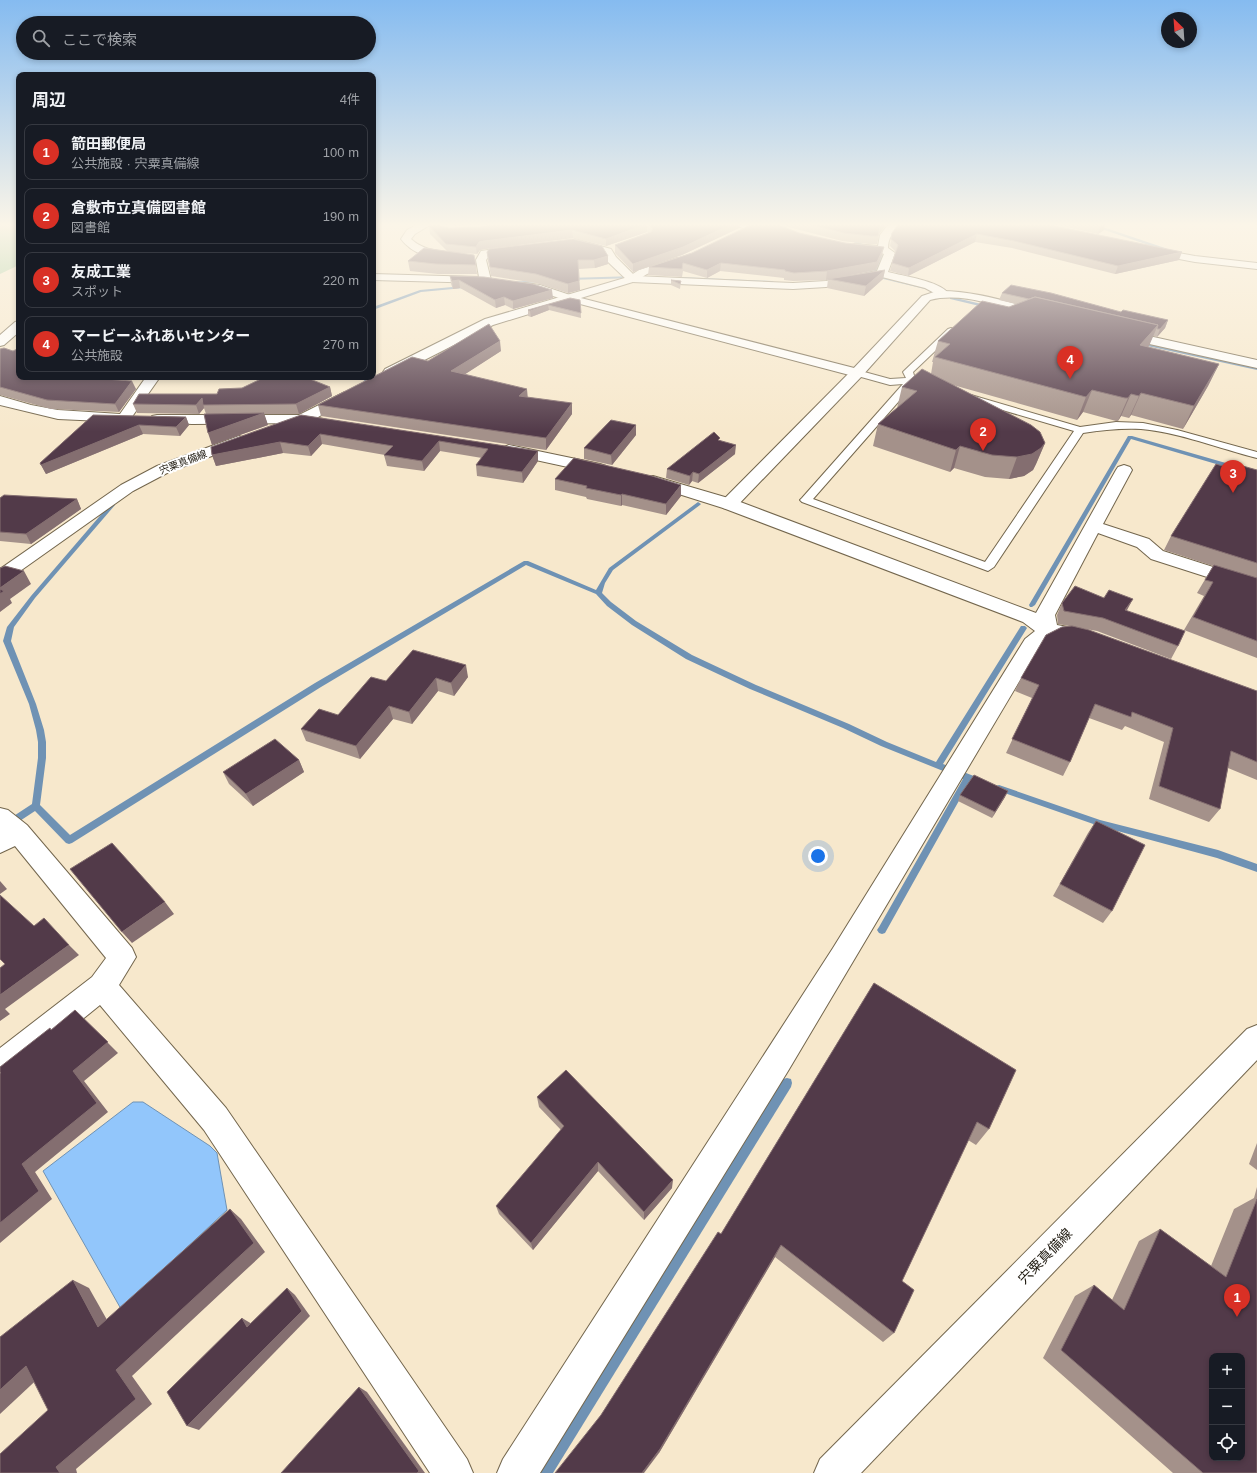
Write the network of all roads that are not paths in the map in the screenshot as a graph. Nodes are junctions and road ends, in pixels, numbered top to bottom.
1 (556, 294) edge
2 (583, 294) edge
3 (940, 294) edge
4 (948, 294) edge
5 (569, 298) junction
6 (1050, 317) edge
7 (957, 325) edge
8 (16, 328) edge
9 (1110, 331) edge
10 (0, 342) edge
11 (1257, 364) edge
12 (857, 373) junction
13 (380, 378) edge
14 (151, 380) edge
15 (911, 381) junction
16 (926, 386) edge
17 (359, 389) edge
18 (957, 394) edge
19 (0, 400) edge
20 (124, 418) junction
21 (302, 419) junction
22 (332, 424) edge
23 (1080, 430) junction
24 (266, 432) edge
25 (251, 437) edge
26 (493, 448) edge
27 (1257, 455) edge
28 (1124, 470) dead end
29 (616, 473) edge
30 (640, 478) edge
31 (729, 504) junction
32 (1094, 526) junction
33 (0, 577) edge
34 (1257, 587) edge
35 (1049, 631) junction
36 (1103, 643) edge
37 (4, 825) edge
38 (102, 986) junction
39 (1257, 1038) edge
40 (0, 1067) edge
41 (453, 1473) edge
42 (517, 1473) edge
43 (834, 1473) edge

1 - 5 street
2 - 5 street
3 - 12 street
4 - 6 street
5 - 12 street
5 - 13 street
7 - 15 lane
8 - 10 street
9 - 11 street
12 - 15 lane
12 - 31 street
14 - 20 street
15 - 16 lane
15 - 23 lane
17 - 21 street
18 - 23 lane
19 - 20 street
20 - 21 street
21 - 22 street
21 - 24 street
23 - 27 lane
25 - 33 street, 宍粟真備線
26 - 29 street
28 - 32 street
30 - 31 street
31 - 35 street
32 - 34 street
32 - 35 street
35 - 36 street
35 - 42 street
37 - 38 street
38 - 40 street
38 - 41 street
39 - 43 street, 宍粟真備線

